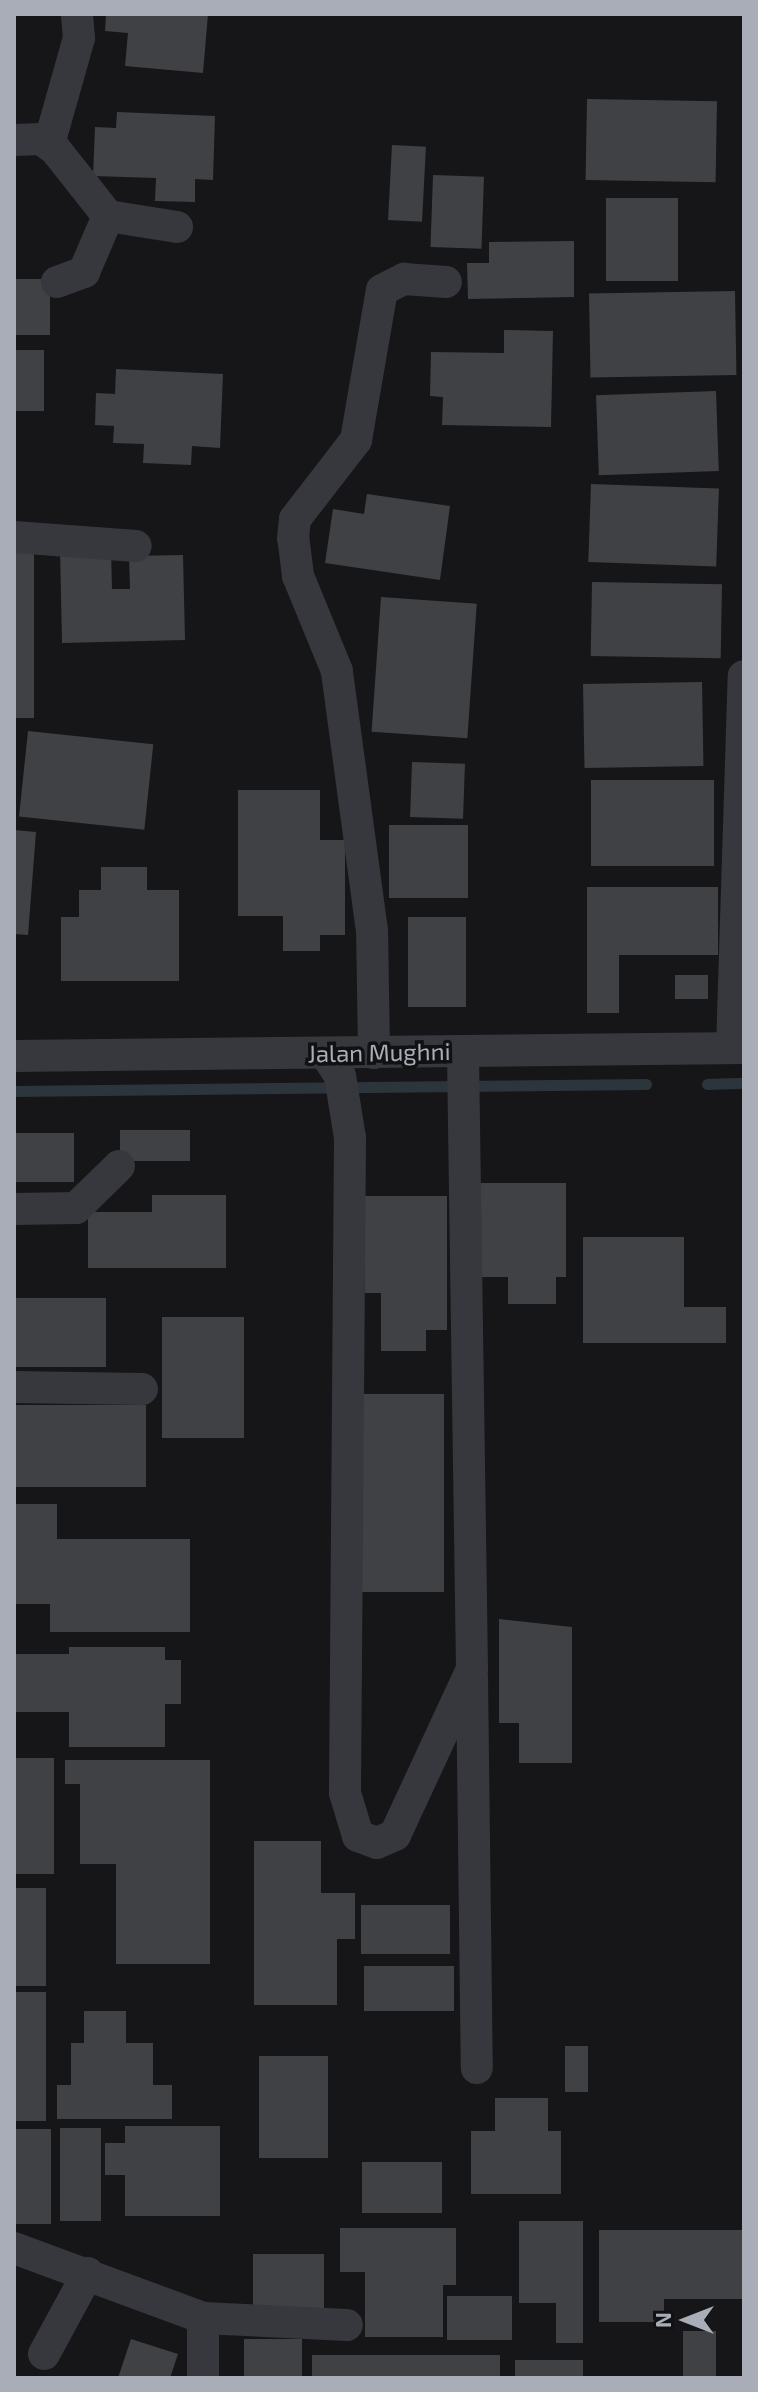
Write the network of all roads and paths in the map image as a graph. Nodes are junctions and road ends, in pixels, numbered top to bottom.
1 (77, 14) edge
2 (14, 140) edge
3 (49, 144) junction
4 (108, 216) junction
5 (177, 227) dead end
6 (57, 282) dead end
7 (446, 282) dead end
8 (14, 537) edge
9 (136, 546) dead end
10 (744, 676) edge
11 (738, 1048) edge
12 (374, 1053) junction
13 (14, 1056) edge
14 (463, 1058) junction
15 (337, 1076) junction
16 (119, 1166) dead end
17 (14, 1209) edge
18 (14, 1387) edge
19 (142, 1389) dead end
20 (472, 1669) junction
21 (477, 2068) dead end
22 (14, 2248) edge
23 (88, 2273) junction
24 (203, 2318) junction
25 (347, 2325) dead end
26 (44, 2354) dead end
27 (203, 2378) edge

1 - 3 street
2 - 3 street
3 - 4 street
4 - 5 street
4 - 6 street
7 - 12 street
8 - 9 street
10 - 11 street
11 - 14 street, Jalan Mughni
12 - 14 street, Jalan Mughni
12 - 15 street, Jalan Mughni
13 - 15 street, Jalan Mughni
14 - 20 street
15 - 20 street
16 - 17 street
18 - 19 street
20 - 21 street
22 - 23 street
23 - 24 street
23 - 26 street
24 - 25 street
24 - 27 street

